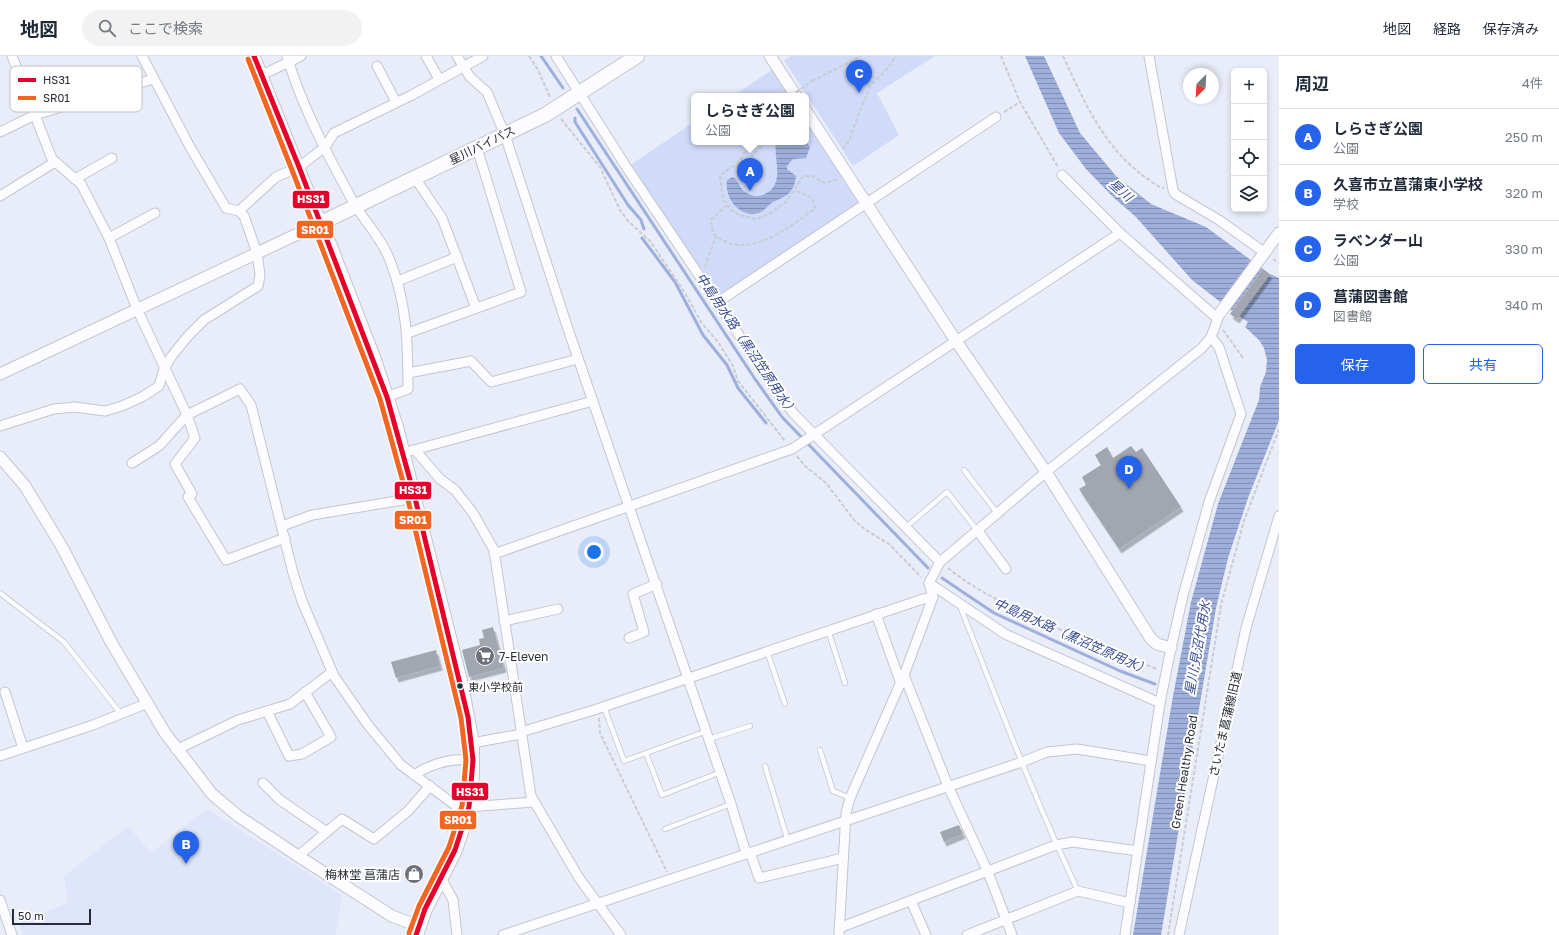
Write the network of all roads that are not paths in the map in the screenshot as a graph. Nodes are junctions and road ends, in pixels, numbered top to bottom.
1 (12, 56) edge
2 (142, 56) edge
3 (254, 56) edge
4 (301, 56) edge
5 (426, 56) edge
6 (457, 56) edge
7 (483, 56) edge
8 (556, 56) edge
9 (637, 56) edge
10 (770, 56) edge
11 (1149, 56) edge
12 (288, 60) edge
13 (16, 66) edge
14 (377, 66) dead end
15 (464, 68) junction
16 (262, 75) junction
17 (153, 79) junction
18 (440, 79) junction
19 (142, 82) edge
20 (580, 93) junction
21 (794, 93) edge
22 (396, 102) junction
23 (34, 112) edge
24 (45, 112) edge
25 (35, 115) junction
26 (809, 116) edge
27 (996, 117) road end
28 (0, 132) edge
29 (505, 135) junction
30 (325, 147) junction
31 (477, 148) junction
32 (112, 158) dead end
33 (55, 162) junction
34 (299, 167) junction
35 (1062, 175) road end
36 (415, 178) junction
37 (75, 179) junction
38 (0, 196) edge
39 (866, 204) junction
40 (356, 206) junction
41 (239, 211) junction
42 (155, 213) dead end
43 (321, 223) junction
44 (1120, 232) junction
45 (1279, 233) edge
46 (109, 238) junction
47 (257, 253) junction
48 (1268, 256) junction
49 (456, 257) junction
50 (398, 281) junction
51 (718, 302) junction
52 (476, 308) junction
53 (137, 310) junction
54 (1219, 315) junction
55 (408, 333) junction
56 (1211, 337) junction
57 (956, 341) junction
58 (578, 358) junction
59 (164, 369) junction
60 (408, 373) junction
61 (0, 374) edge
62 (387, 397) junction
63 (593, 402) junction
64 (187, 415) junction
65 (0, 426) edge
66 (813, 436) junction
67 (409, 451) junction
68 (0, 457) edge
69 (132, 463) dead end
70 (964, 470) dead end
71 (1046, 472) junction
72 (415, 498) junction
73 (630, 506) junction
74 (998, 514) junction
75 (1279, 516) edge
76 (282, 526) junction
77 (906, 527) junction
78 (977, 530) junction
79 (1277, 530) edge
80 (285, 538) junction
81 (494, 554) junction
82 (939, 565) junction
83 (1006, 569) dead end
84 (930, 581) junction
85 (656, 584) junction
86 (0, 593) edge
87 (933, 598) junction
88 (959, 603) junction
89 (558, 609) dead end
90 (876, 614) junction
91 (504, 621) junction
92 (828, 630) junction
93 (629, 638) dead end
94 (1171, 648) junction
95 (767, 651) junction
96 (332, 672) junction
97 (688, 677) junction
98 (902, 680) junction
99 (845, 683) dead end
100 (5, 692) dead end
101 (305, 692) junction
102 (148, 703) junction
103 (1160, 703) junction
104 (785, 704) dead end
105 (604, 708) junction
106 (267, 711) junction
107 (121, 714) junction
108 (750, 726) dead end
109 (522, 733) junction
110 (708, 735) junction
111 (472, 743) junction
112 (23, 748) junction
113 (176, 750) junction
114 (820, 750) dead end
115 (646, 753) junction
116 (0, 756) edge
117 (473, 760) junction
118 (1151, 761) junction
119 (1022, 762) junction
120 (765, 766) dead end
121 (721, 772) junction
122 (414, 775) junction
123 (263, 783) dead end
124 (430, 786) junction
125 (948, 786) junction
126 (850, 798) junction
127 (534, 802) junction
128 (731, 804) junction
129 (468, 811) junction
130 (846, 821) junction
131 (665, 829) dead end
132 (327, 832) junction
133 (788, 841) junction
134 (1056, 845) junction
135 (1138, 851) junction
136 (748, 852) junction
137 (298, 856) junction
138 (843, 858) junction
139 (988, 872) junction
140 (441, 878) junction
141 (1078, 891) junction
142 (0, 900) edge
143 (912, 901) junction
144 (1130, 903) junction
145 (596, 904) junction
146 (1006, 920) junction
147 (417, 930) edge
148 (839, 932) edge
149 (12, 935) edge
150 (457, 935) edge
151 (503, 935) edge
152 (621, 935) edge
153 (926, 935) edge
154 (967, 935) edge
155 (1012, 935) edge
156 (1125, 935) edge
157 (1179, 935) edge

1 - 13 street
2 - 17 street
3 - 16 street
4 - 12 street
5 - 18 street
6 - 15 street
7 - 15 street
8 - 20 street
9 - 20 main road, 星川バイパス
10 - 21 street
11 - 48 street
12 - 16 street
12 - 30 street
14 - 22 street
15 - 18 street
15 - 29 street
16 - 34 street
17 - 19 street
17 - 41 street
18 - 22 street
20 - 29 main road, 星川バイパス
20 - 51 street
22 - 30 street
23 - 25 street
24 - 25 street
25 - 28 street
25 - 33 street
26 - 39 street
27 - 39 street
29 - 31 main road, 星川バイパス
29 - 58 street
30 - 34 street
30 - 40 street
31 - 36 main road, 星川バイパス
31 - 52 street
32 - 37 street
33 - 37 street
33 - 38 street
34 - 41 street
34 - 43 street
35 - 44 street
36 - 40 main road, 星川バイパス
36 - 49 street
37 - 46 street
39 - 51 street
39 - 57 street
40 - 43 main road, 星川バイパス
40 - 50 street
41 - 47 street
42 - 46 street
43 - 47 street
43 - 62 main road
44 - 54 street
44 - 57 street
45 - 48 street
46 - 53 street
47 - 53 street
47 - 59 street
48 - 54 street
49 - 50 street
49 - 52 street
50 - 55 street
51 - 66 street
52 - 55 street
53 - 59 street
53 - 61 street
54 - 56 street
55 - 60 street
56 - 71 street
56 - 94 street
57 - 66 street
57 - 71 street
58 - 60 street
58 - 63 street
59 - 64 street
59 - 65 street
60 - 62 street
62 - 67 main road
63 - 67 street
63 - 73 street
64 - 69 street
64 - 76 street
64 - 80 street
66 - 73 street
66 - 77 street
67 - 72 main road
67 - 81 street
68 - 102 street
70 - 74 lane
71 - 74 street
71 - 94 street
72 - 76 street
72 - 111 main road
73 - 81 street
73 - 85 street
74 - 78 street
75 - 79 street, さいたま菖蒲線旧道
76 - 80 street
77 - 78 lane
77 - 82 street
78 - 82 street
78 - 83 street
79 - 157 street, さいたま菖蒲線旧道
80 - 96 street
81 - 91 street
82 - 84 street
84 - 87 street
84 - 88 street
85 - 93 street
85 - 97 street
86 - 107 lane
87 - 90 street
87 - 98 street
88 - 103 street
88 - 119 lane
89 - 91 street
90 - 92 street
90 - 98 street
91 - 109 street
92 - 95 street
92 - 99 lane
94 - 103 street
95 - 97 street
95 - 104 lane
96 - 101 street
96 - 122 street
97 - 105 street
97 - 110 street
98 - 125 street
98 - 126 street
100 - 112 street
101 - 106 street
101 - 106 street
102 - 107 street
102 - 113 street
103 - 118 street
105 - 109 street
105 - 115 lane
106 - 113 street
107 - 112 street
108 - 110 lane
109 - 111 street
109 - 127 street
110 - 115 lane
110 - 121 street
111 - 117 main road
112 - 116 street
113 - 137 street
114 - 126 lane
115 - 121 lane
117 - 122 street
117 - 129 main road
118 - 119 street
118 - 135 street
119 - 125 street
119 - 134 lane
120 - 133 lane
121 - 128 street
122 - 124 street
123 - 132 street
124 - 129 street
124 - 132 street
125 - 130 street
125 - 139 street
126 - 130 street
127 - 129 street
127 - 145 street
128 - 131 lane
128 - 136 street
129 - 140 main road
130 - 133 street
130 - 138 street
132 - 137 street
133 - 136 street
134 - 135 street
134 - 139 street
134 - 141 lane
135 - 144 street
136 - 138 street
136 - 145 street
137 - 147 street
138 - 148 street
139 - 143 street
139 - 146 street
140 - 147 main road
140 - 150 street
141 - 144 street
141 - 146 street
142 - 149 street
143 - 148 street
143 - 153 street
144 - 156 street
145 - 151 street
145 - 152 street
146 - 154 street
146 - 155 street

